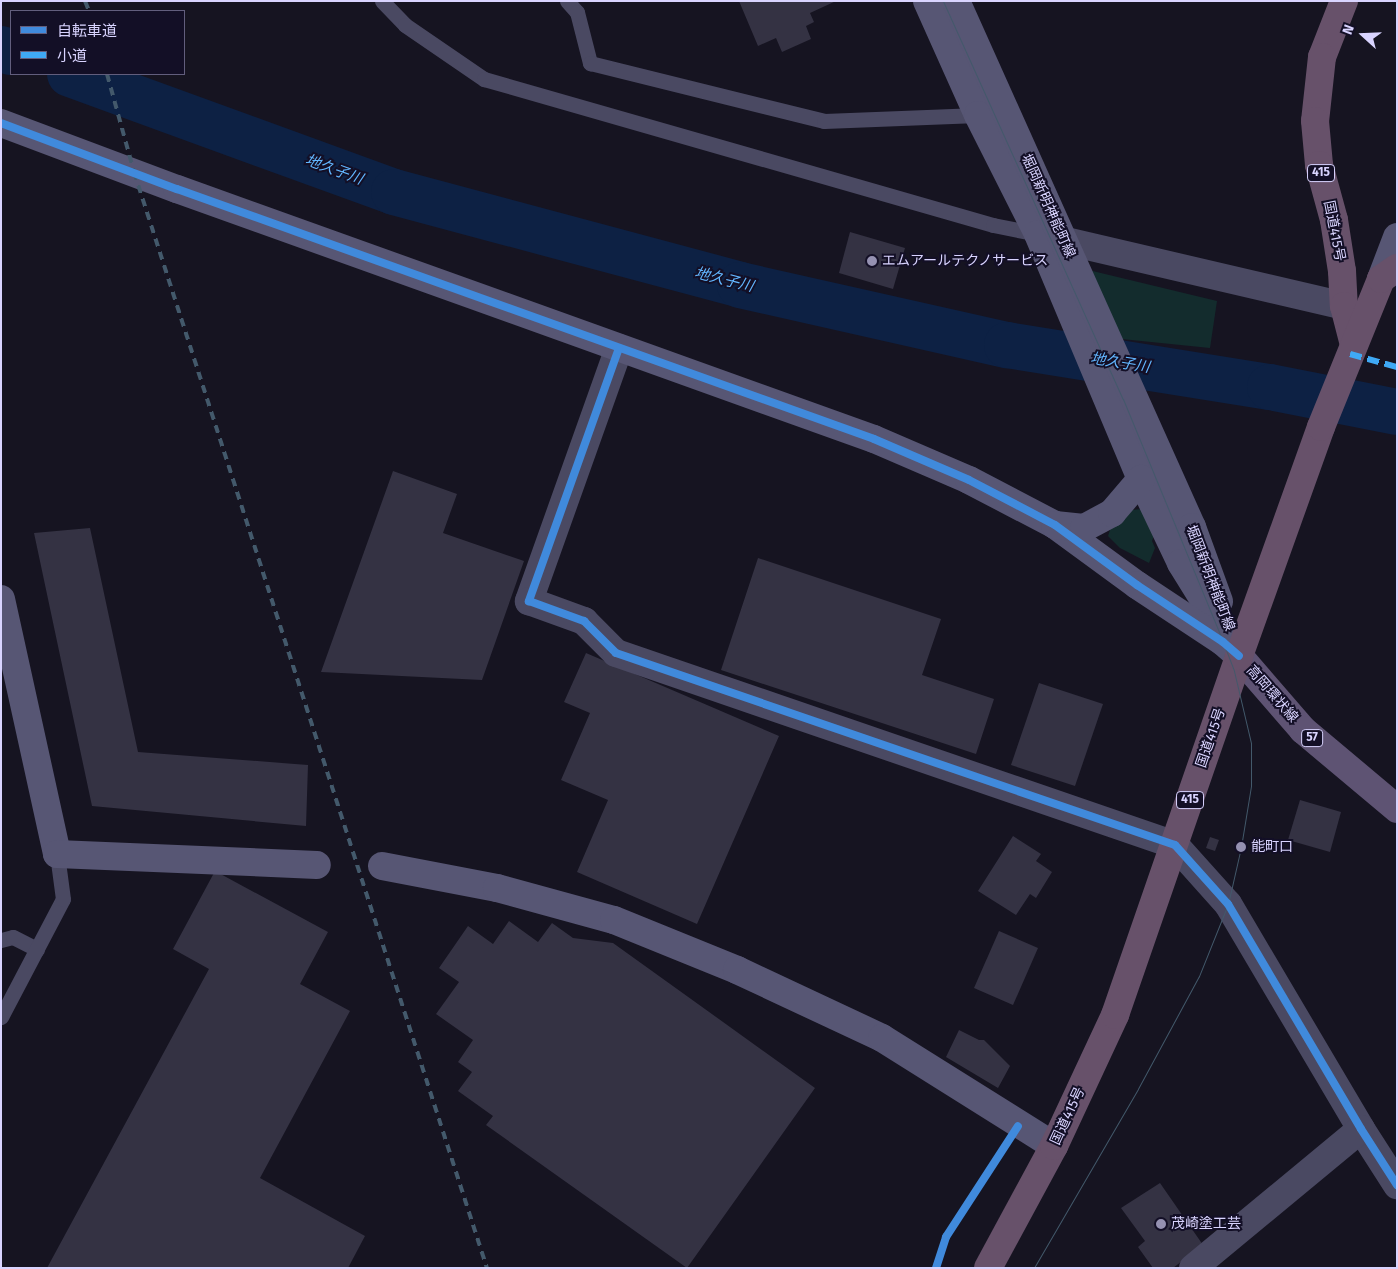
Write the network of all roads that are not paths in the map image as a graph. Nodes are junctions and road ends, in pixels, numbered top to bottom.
1 (382, 1) edge
2 (567, 1) edge
3 (927, 1) edge
4 (956, 1) edge
5 (1344, 1) edge
6 (978, 115) junction
7 (1, 123) edge
8 (1051, 237) junction
9 (1397, 238) edge
10 (1389, 274) edge
11 (1344, 306) junction
12 (618, 348) junction
13 (1350, 353) junction
14 (1122, 399) junction
15 (1141, 479) junction
16 (1054, 525) junction
17 (1, 599) edge
18 (1239, 656) junction
19 (1397, 809) edge
20 (1174, 846) junction
21 (57, 854) junction
22 (317, 866) dead end
23 (382, 866) dead end
24 (1, 940) edge
25 (37, 949) junction
26 (1, 1017) edge
27 (1361, 1129) junction
28 (1054, 1146) junction
29 (1397, 1185) edge
30 (990, 1264) edge
31 (1193, 1268) edge

1 - 8 lane
2 - 6 lane
3 - 6 street, 堀岡新明神能町線
4 - 8 street, 堀岡新明神能町線
5 - 11 highway, 国道415号 / 415
6 - 8 street, 堀岡新明神能町線
7 - 12 street
8 - 11 street
8 - 14 street, 堀岡新明神能町線
8 - 14 street, 堀岡新明神能町線
9 - 10 street
10 - 13 highway, 国道415号 / 415
11 - 13 highway, 国道415号 / 415
12 - 16 street
12 - 20 street
13 - 18 highway, 国道415号 / 415
14 - 15 street, 堀岡新明神能町線
14 - 18 street, 堀岡新明神能町線
15 - 16 street
15 - 18 street, 堀岡新明神能町線
16 - 18 street
17 - 21 street
18 - 19 main road, 高岡環状線 / 57
18 - 20 highway, 国道415号 / 415
20 - 27 street
20 - 28 highway, 国道415号 / 415
21 - 22 street
21 - 25 lane
23 - 28 street
24 - 25 lane
25 - 26 lane
27 - 29 street
27 - 31 street
28 - 30 highway, 国道415号 / 415

